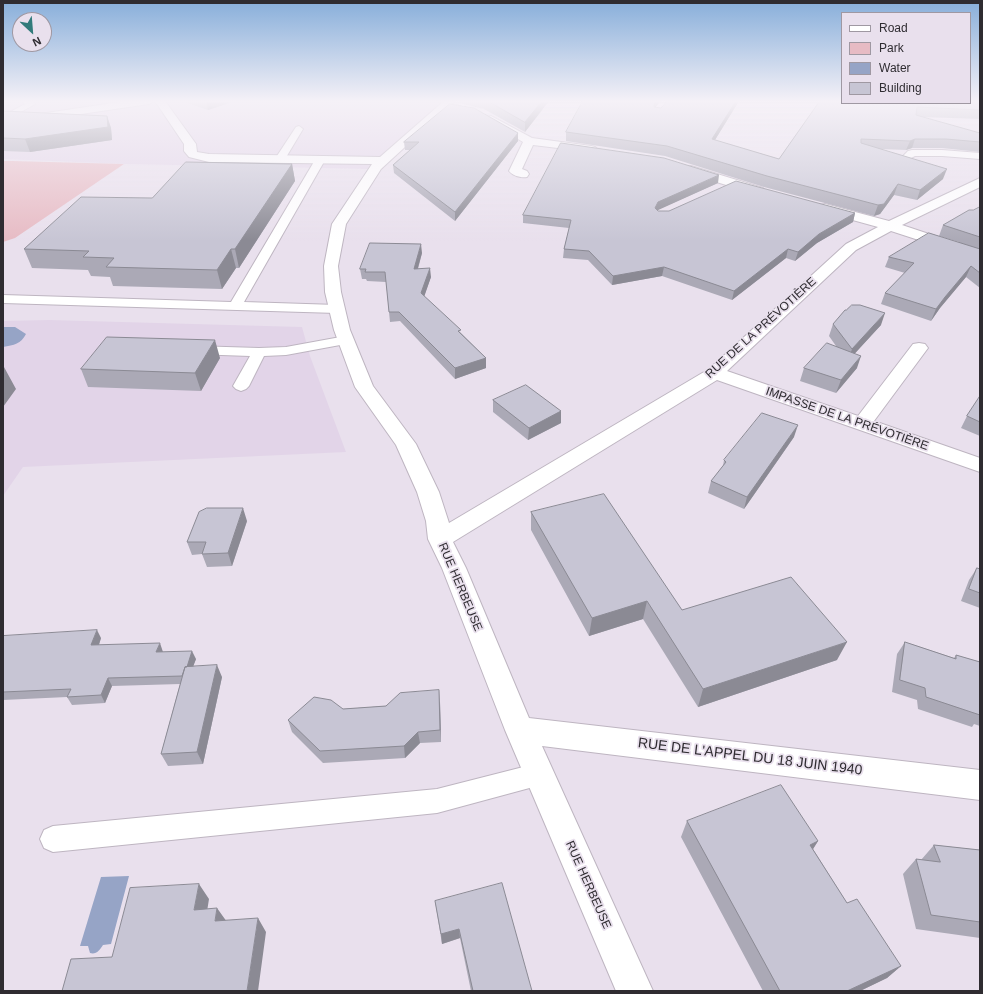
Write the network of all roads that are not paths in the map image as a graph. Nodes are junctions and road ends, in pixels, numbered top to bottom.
1 (190, 147) edge
2 (287, 147) edge
3 (399, 147) edge
4 (526, 147) edge
5 (576, 147) edge
6 (603, 151) edge
7 (909, 156) edge
8 (980, 156) edge
9 (280, 159) junction
10 (320, 160) junction
11 (382, 161) junction
12 (680, 166) edge
13 (523, 174) dead end
14 (980, 182) edge
15 (733, 183) junction
16 (719, 190) edge
17 (767, 193) edge
18 (815, 205) edge
19 (890, 226) junction
20 (980, 256) edge
21 (3, 299) edge
22 (235, 306) junction
23 (337, 309) junction
24 (346, 340) junction
25 (919, 348) dead end
26 (182, 350) edge
27 (259, 352) junction
28 (715, 373) junction
29 (241, 386) dead end
30 (862, 424) junction
31 (980, 465) edge
32 (440, 539) junction
33 (520, 730) junction
34 (539, 775) junction
35 (980, 785) edge
36 (53, 839) dead end
37 (635, 991) edge

1 - 9 street
2 - 9 lane
3 - 11 street, RUE HERBEUSE
4 - 13 street
5 - 6 street
7 - 8 street
9 - 10 street
10 - 11 street
10 - 22 lane
11 - 23 street, RUE HERBEUSE
12 - 15 street
14 - 19 street, RUE DE LA PRÉVOTIÈRE
15 - 16 street
15 - 17 street
18 - 19 street
19 - 20 street
19 - 28 street, RUE DE LA PRÉVOTIÈRE
21 - 22 lane
22 - 23 lane
23 - 24 street, RUE HERBEUSE
24 - 27 lane
24 - 32 street, RUE HERBEUSE
25 - 30 street
26 - 27 lane
27 - 29 lane
28 - 30 street, IMPASSE DE LA PRÉVOTIÈRE
28 - 32 street, RUE DE LA PRÉVOTIÈRE
30 - 31 street, IMPASSE DE LA PRÉVOTIÈRE
32 - 33 street, RUE HERBEUSE
33 - 34 street, RUE HERBEUSE
33 - 35 street, RUE DE L'APPEL DU 18 JUIN 1940
34 - 36 lane
34 - 37 street, RUE HERBEUSE

